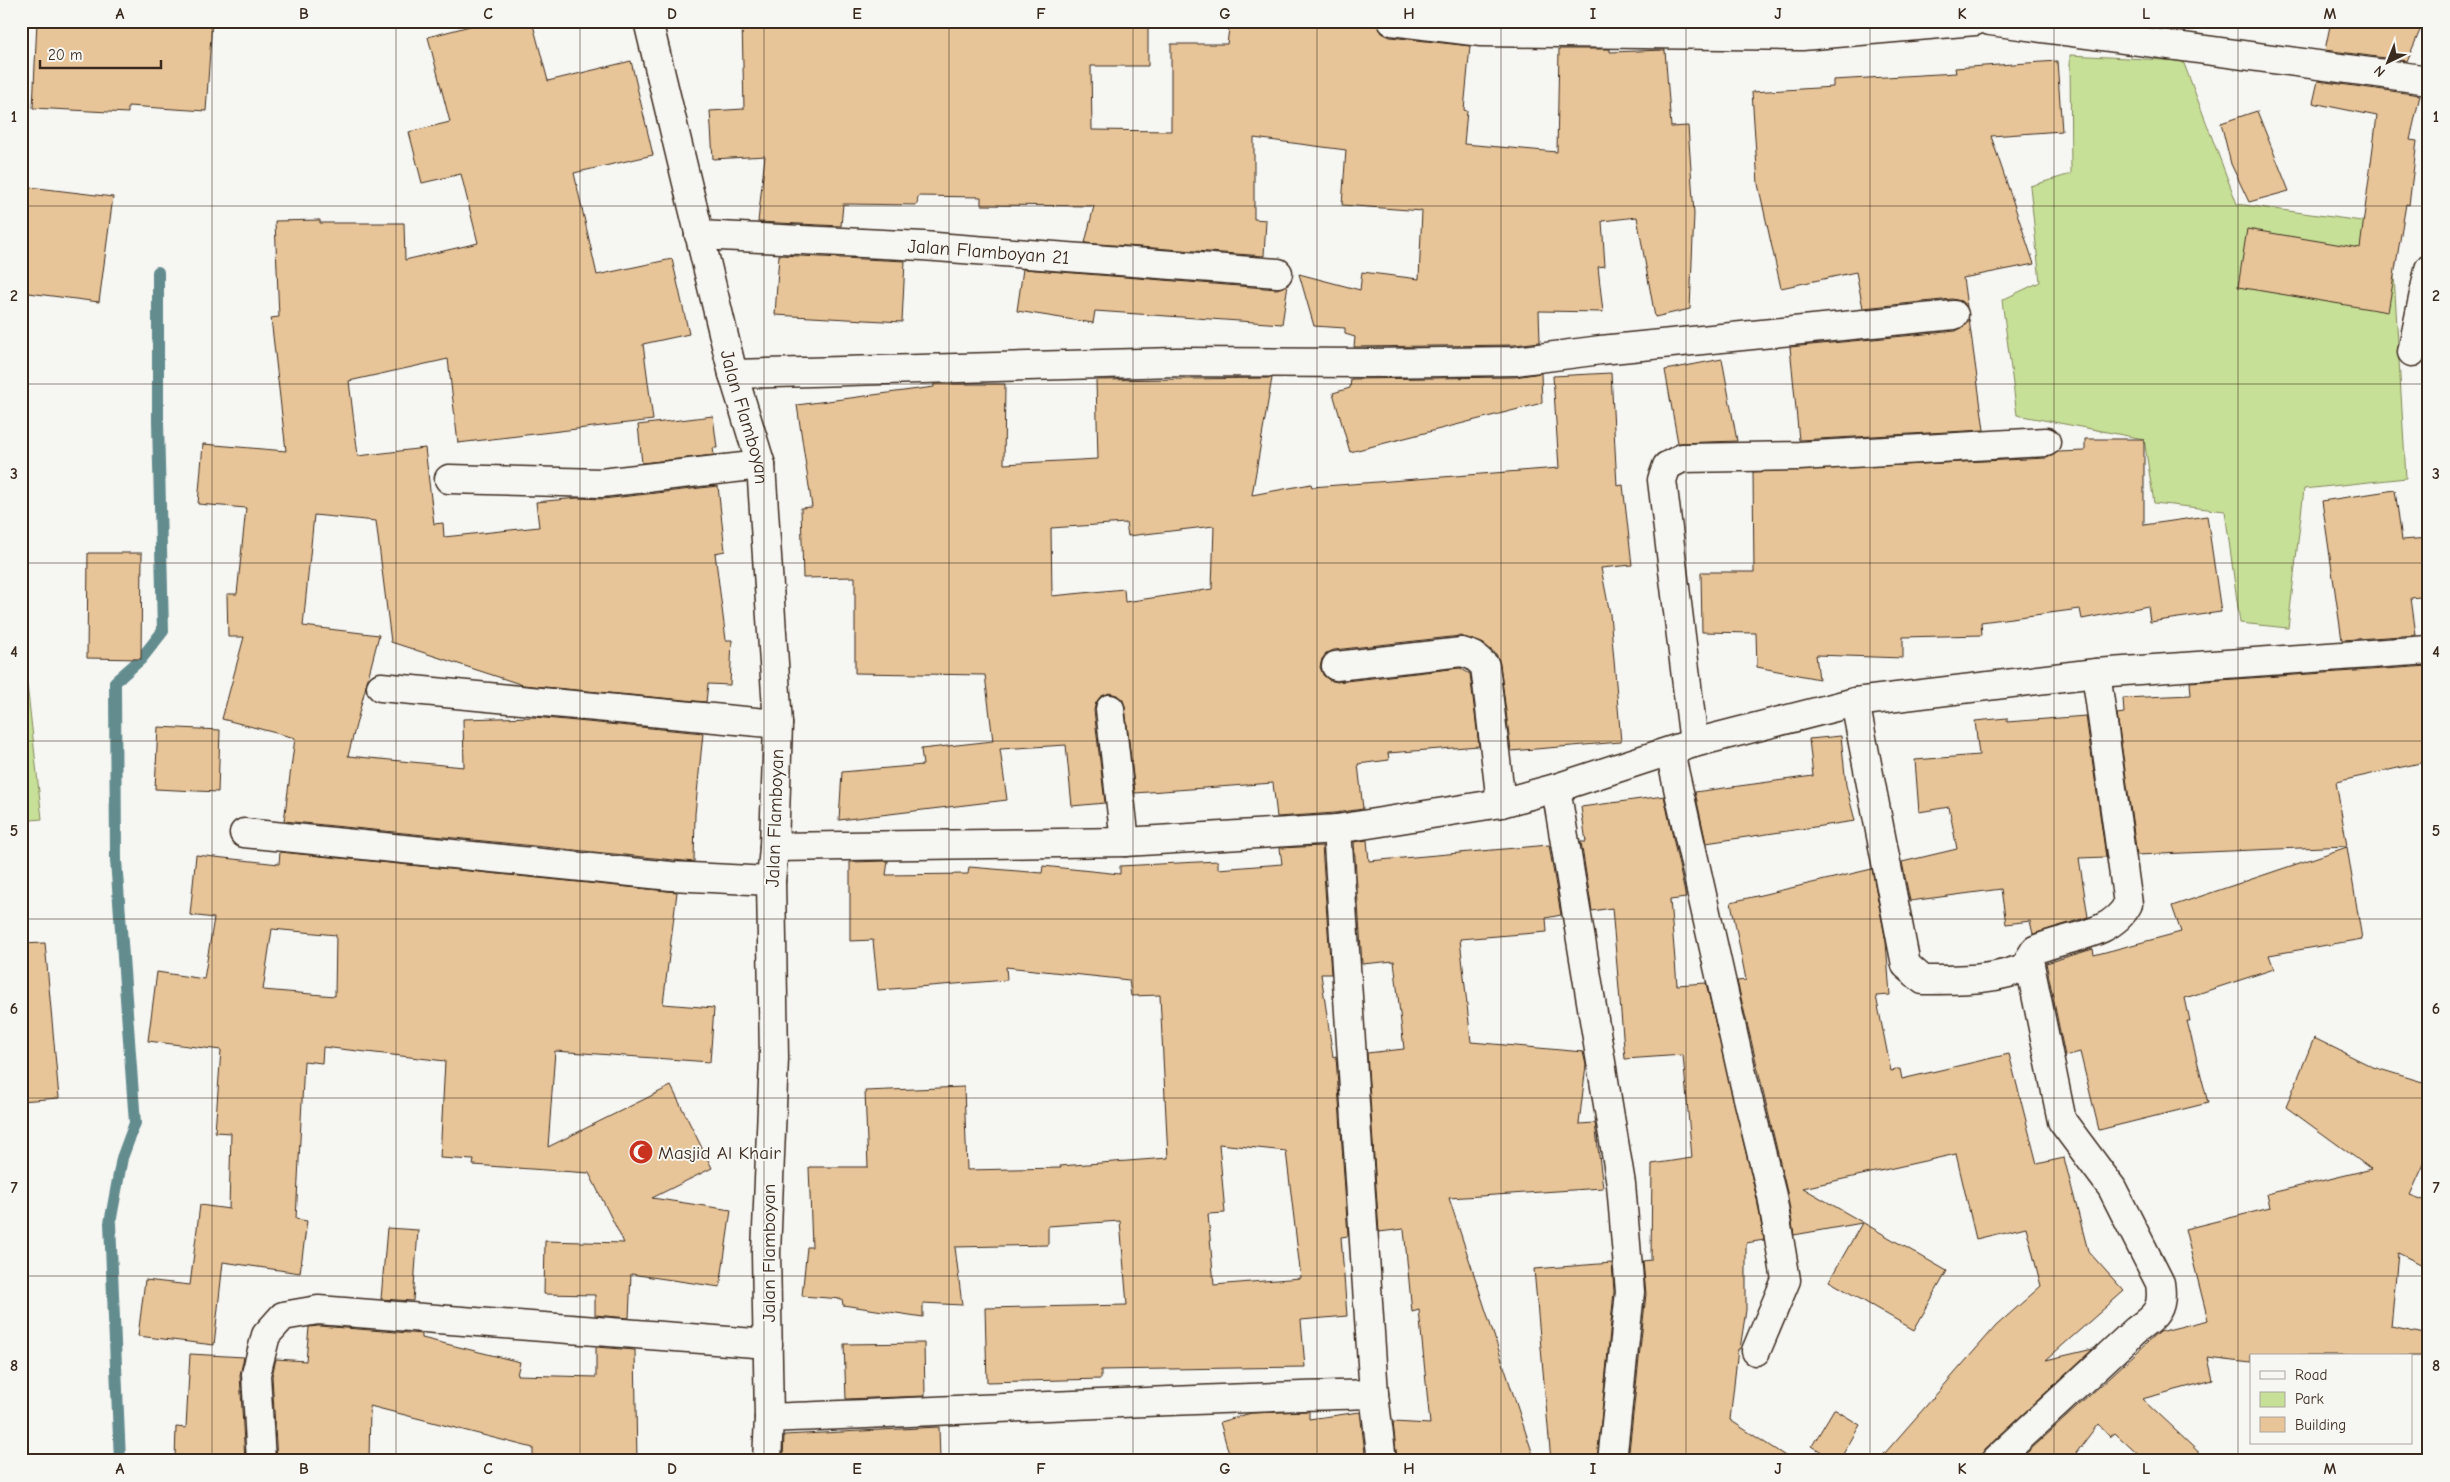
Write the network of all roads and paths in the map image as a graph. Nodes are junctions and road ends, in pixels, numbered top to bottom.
1 (648, 21) edge
2 (1392, 21) edge
3 (1975, 21) edge
4 (1990, 21) edge
5 (2429, 80) edge
6 (699, 235) junction
7 (2429, 269) edge
8 (1278, 273) dead end
9 (1954, 315) dead end
10 (2412, 352) dead end
11 (733, 374) junction
12 (2046, 442) dead end
13 (761, 465) junction
14 (449, 479) dead end
15 (2429, 650) edge
16 (1336, 666) dead end
17 (2096, 673) junction
18 (381, 688) dead end
19 (1855, 702) junction
20 (1110, 709) dead end
21 (778, 724) junction
22 (1682, 748) junction
23 (1556, 788) junction
24 (1501, 803) junction
25 (1337, 829) junction
26 (244, 833) dead end
27 (1124, 842) junction
28 (774, 847) junction
29 (771, 881) junction
30 (2030, 965) junction
31 (768, 1344) junction
32 (1756, 1351) dead end
33 (1374, 1394) junction
34 (769, 1418) junction
35 (261, 1461) edge
36 (767, 1461) edge
37 (1382, 1461) edge
38 (1612, 1461) edge
39 (1995, 1461) edge

1 - 6 street, Jalan Flamboyan
2 - 3 street
4 - 5 street
6 - 8 street, Jalan Flamboyan 21
6 - 11 street, Jalan Flamboyan
7 - 10 street
9 - 11 street
11 - 13 street, Jalan Flamboyan
12 - 22 street
13 - 14 street
13 - 21 street, Jalan Flamboyan
15 - 17 street
16 - 24 street
17 - 19 street
17 - 30 street
18 - 21 street
19 - 22 street
19 - 30 street
20 - 27 street
21 - 28 street, Jalan Flamboyan
22 - 23 street
22 - 32 street
23 - 24 street
23 - 38 street
24 - 25 street
25 - 27 street
25 - 33 street
26 - 29 street
27 - 28 street
28 - 29 street, Jalan Flamboyan
29 - 31 street, Jalan Flamboyan
30 - 39 street
31 - 34 street, Jalan Flamboyan
31 - 35 street
33 - 34 street
33 - 37 street
34 - 36 street, Jalan Flamboyan

